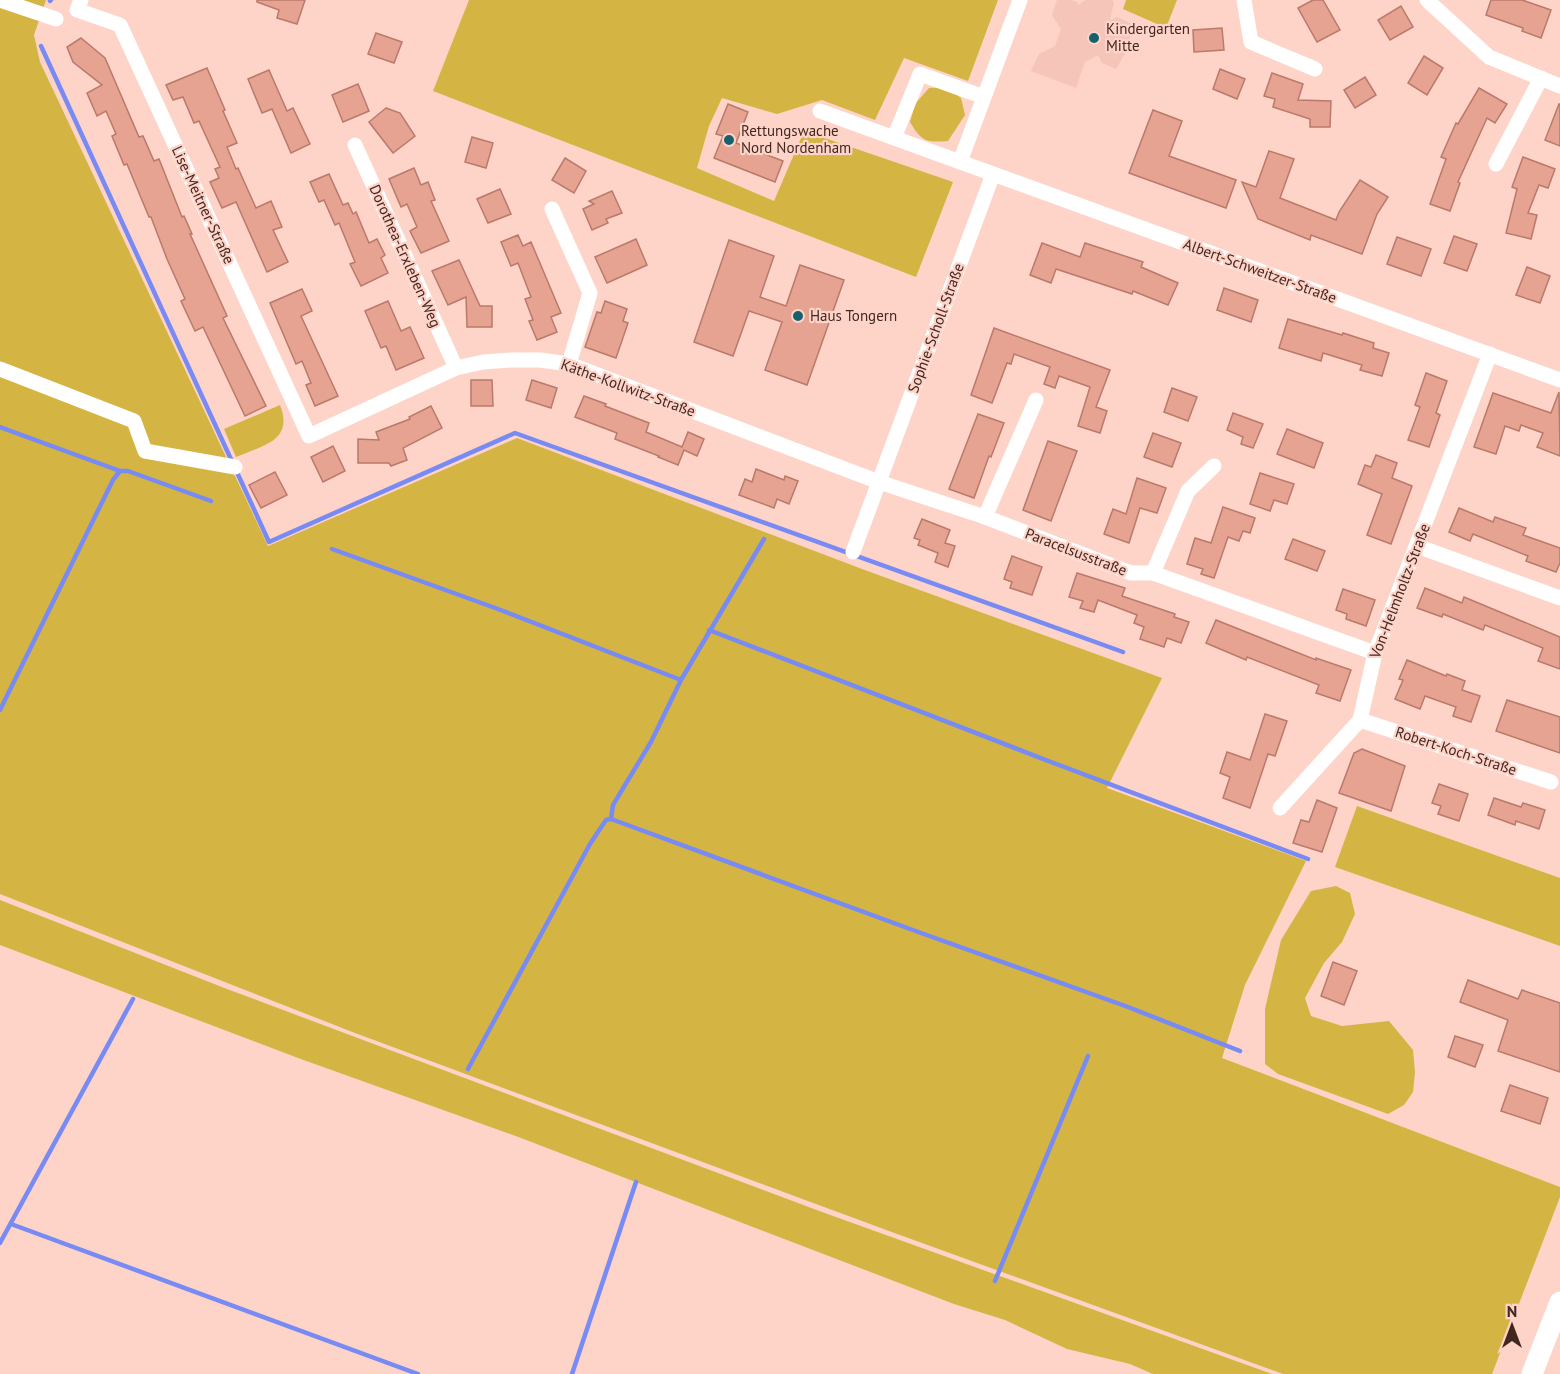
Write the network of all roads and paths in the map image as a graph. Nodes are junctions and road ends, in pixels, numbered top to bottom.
1 (0, 0) edge
2 (1020, 0) edge
3 (1244, 0) edge
4 (1427, 0) edge
5 (79, 5) edge
6 (1315, 69) dead end
7 (1541, 78) junction
8 (1560, 86) edge
9 (984, 97) junction
10 (820, 111) dead end
11 (894, 138) junction
12 (355, 145) dead end
13 (960, 162) junction
14 (1496, 164) dead end
15 (993, 174) junction
16 (552, 209) dead end
17 (1490, 354) junction
18 (569, 364) junction
19 (456, 368) junction
20 (0, 369) edge
21 (1560, 380) edge
22 (1036, 400) dead end
23 (309, 436) joint
24 (1214, 466) dead end
25 (235, 467) dead end
26 (879, 482) junction
27 (985, 517) junction
28 (1417, 546) junction
29 (853, 552) dead end
30 (1153, 573) junction
31 (1560, 598) edge
32 (1375, 653) junction
33 (1360, 720) junction
34 (1551, 782) dead end
35 (1280, 808) dead end
36 (1560, 1302) edge
37 (1555, 1330) edge
38 (1532, 1374) edge

1 - 5 street
2 - 9 street
3 - 6 street
4 - 7 street
5 - 23 street, Lise-Meitner-Straße
7 - 8 street
7 - 14 street
9 - 11 street
9 - 13 street
10 - 11 street, Albert-Schweitzer-Straße
11 - 13 street, Albert-Schweitzer-Straße
12 - 19 street, Dorothea-Erxleben-Weg
13 - 15 street, Albert-Schweitzer-Straße
15 - 17 street, Albert-Schweitzer-Straße
15 - 26 street, Sophie-Scholl-Straße
16 - 18 street
17 - 21 street, Albert-Schweitzer-Straße
17 - 28 street, Von-Helmholtz-Straße
18 - 19 street, Käthe-Kollwitz-Straße
18 - 26 street, Käthe-Kollwitz-Straße
19 - 23 street, Käthe-Kollwitz-Straße
20 - 25 street
22 - 27 street
24 - 30 street
26 - 27 street, Paracelsusstraße
26 - 29 street, Sophie-Scholl-Straße
27 - 30 street, Paracelsusstraße
28 - 31 street
28 - 32 street, Von-Helmholtz-Straße
30 - 32 street, Paracelsusstraße
32 - 33 street, Von-Helmholtz-Straße
33 - 34 street, Robert-Koch-Straße
33 - 35 street, Von-Helmholtz-Straße
36 - 37 street
37 - 38 street

